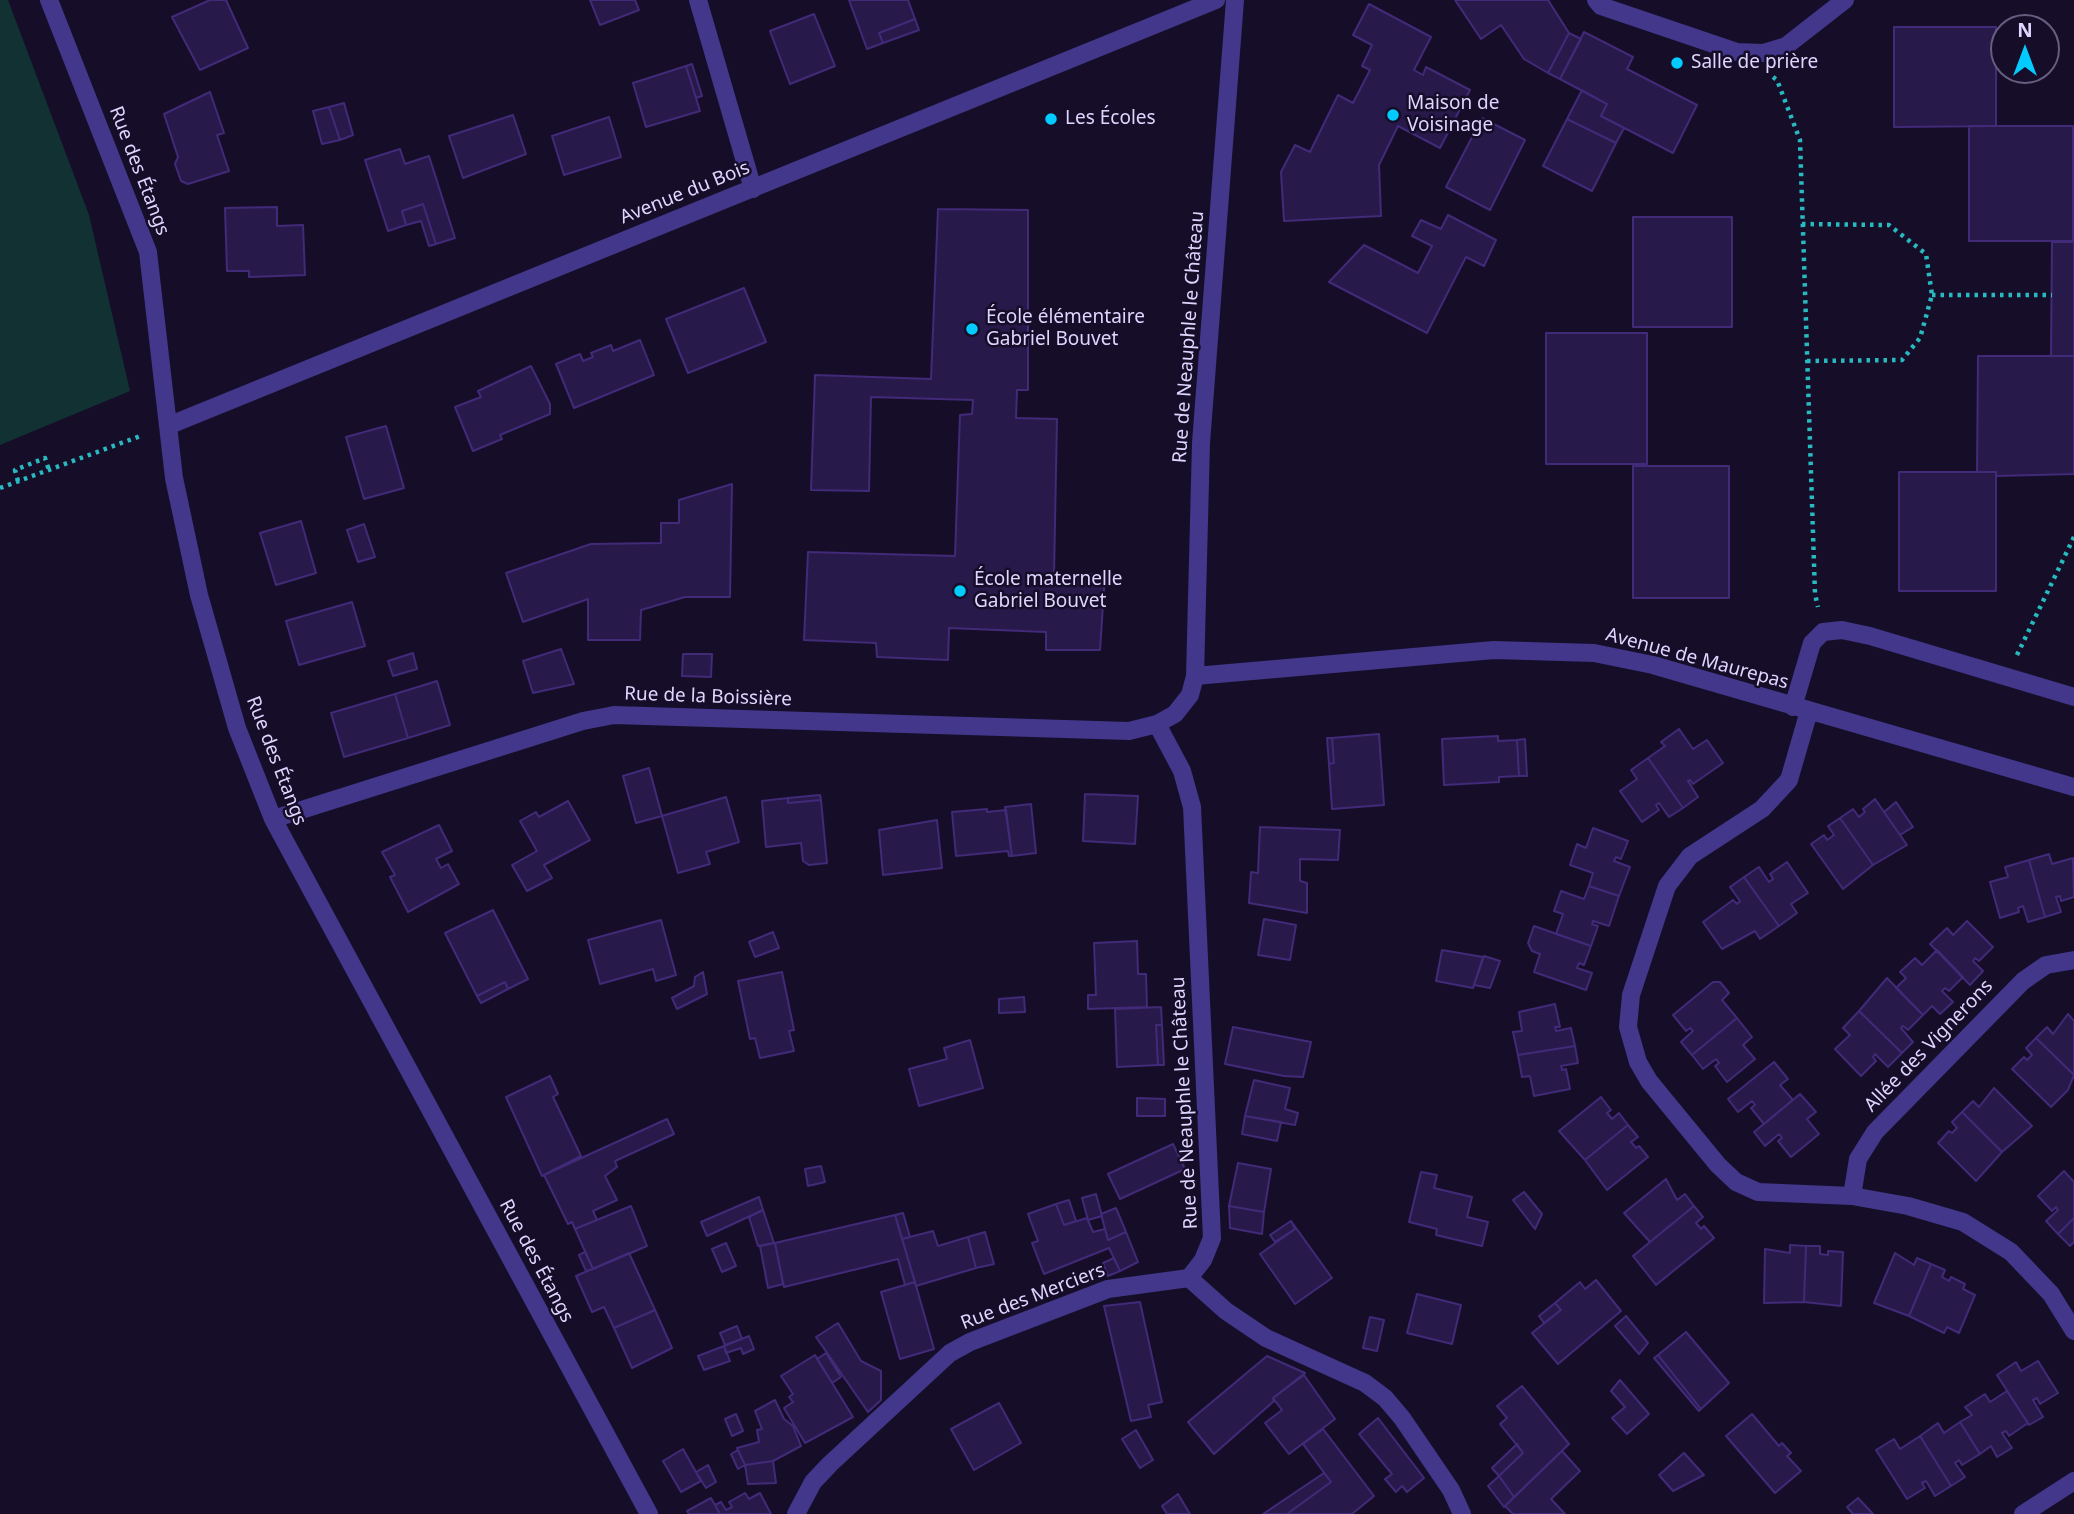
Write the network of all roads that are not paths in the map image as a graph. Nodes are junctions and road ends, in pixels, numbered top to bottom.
1 (49, 0) edge
2 (698, 0) edge
3 (1216, 0) edge
4 (1235, 0) edge
5 (1596, 0) edge
6 (1845, 0) edge
7 (753, 189) junction
8 (170, 425) junction
9 (1195, 676) junction
10 (2074, 697) edge
11 (1801, 709) junction
12 (1157, 724) junction
13 (2074, 787) edge
14 (272, 819) junction
15 (2074, 960) edge
16 (1852, 1196) junction
17 (1189, 1278) junction
18 (2074, 1331) edge
19 (2074, 1481) edge
20 (649, 1514) edge
21 (796, 1514) edge
22 (1462, 1514) edge
23 (2023, 1514) edge

1 - 8 street, Rue des Étangs
2 - 7 street
3 - 7 street, Avenue du Bois
4 - 9 street, Rue de Neauphle le Château
5 - 6 street
7 - 8 street, Avenue du Bois
8 - 14 street, Rue des Étangs
9 - 11 street, Avenue de Maurepas
9 - 12 street
10 - 11 street
11 - 13 street, Avenue de Maurepas
11 - 16 street
12 - 14 street, Rue de la Boissière
12 - 17 street, Rue de Neauphle le Château
14 - 20 street, Rue des Étangs
15 - 16 street, Allée des Vignerons
16 - 18 street
17 - 21 street, Rue des Merciers
17 - 22 street
19 - 23 street

